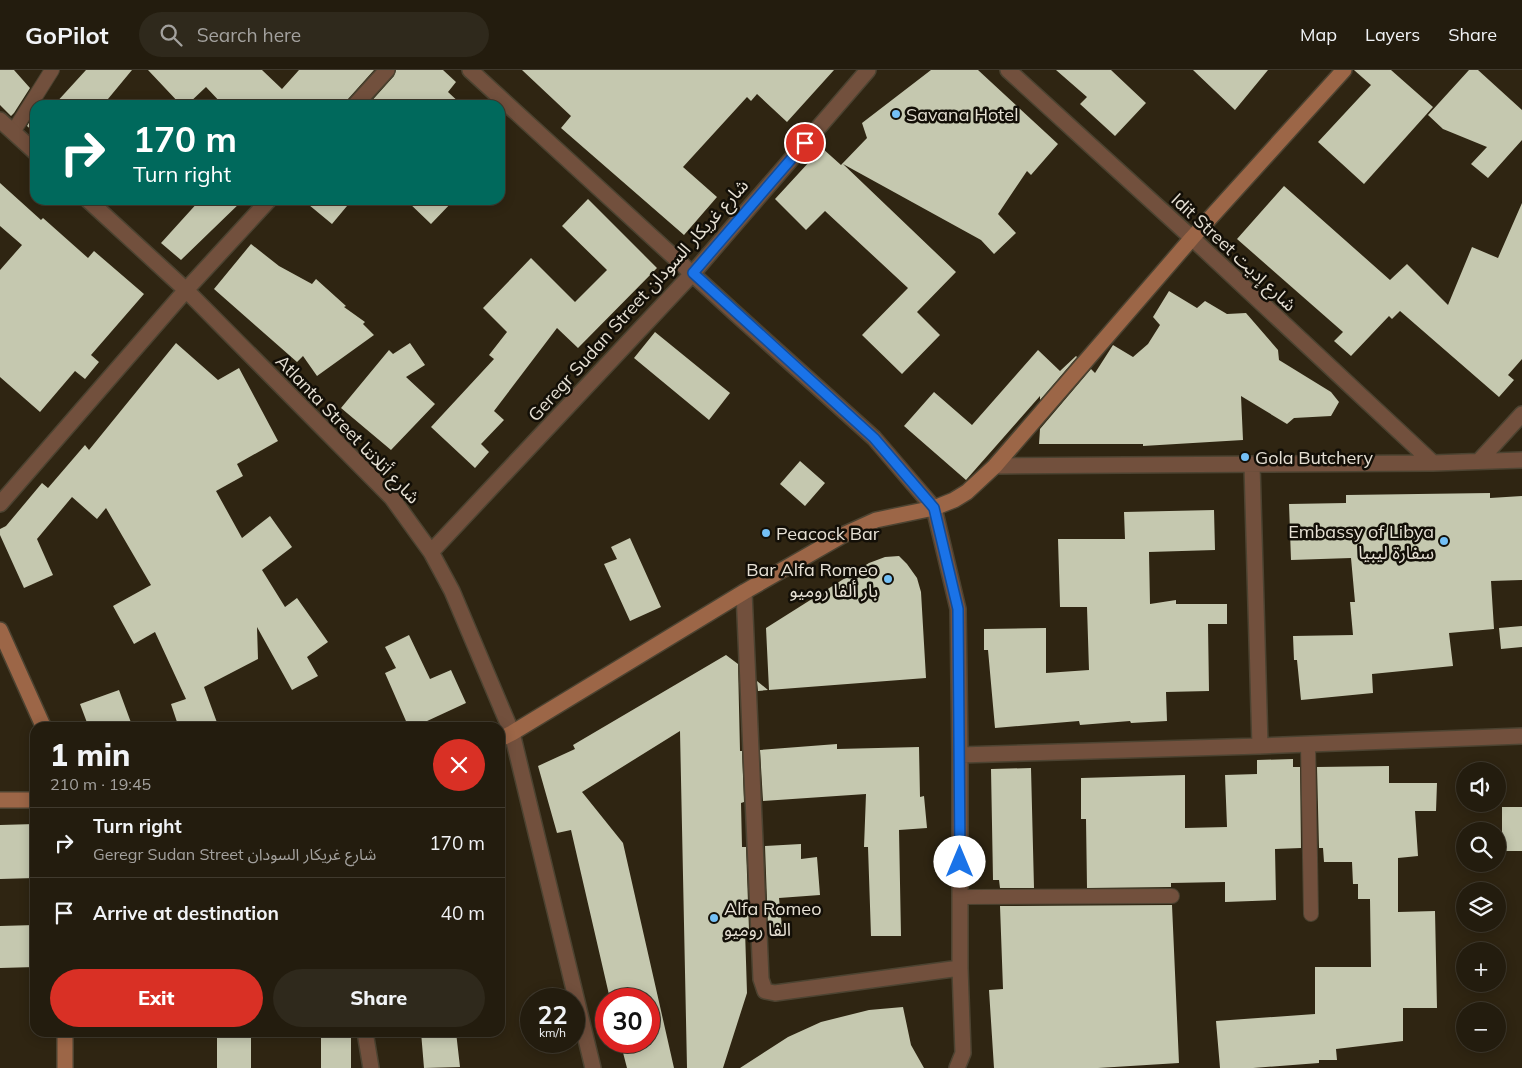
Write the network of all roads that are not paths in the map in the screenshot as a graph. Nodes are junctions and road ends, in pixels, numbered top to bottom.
1 (52, 70) edge
2 (387, 70) edge
3 (470, 70) edge
4 (868, 70) edge
5 (1008, 70) edge
6 (1344, 70) edge
7 (33, 100) edge
8 (360, 100) edge
9 (503, 100) edge
10 (505, 102) edge
11 (30, 105) edge
12 (0, 120) edge
13 (13, 132) junction
14 (30, 147) edge
15 (99, 205) edge
16 (263, 205) edge
17 (1192, 238) junction
18 (693, 273) junction
19 (186, 290) junction
20 (1522, 414) edge
21 (1522, 460) edge
22 (1479, 461) junction
23 (1433, 464) junction
24 (1252, 465) junction
25 (995, 466) junction
26 (0, 504) edge
27 (934, 508) junction
28 (431, 552) junction
29 (744, 592) junction
30 (0, 630) edge
31 (41, 722) edge
32 (501, 722) edge
33 (506, 736) edge
34 (1522, 736) edge
35 (1308, 744) junction
36 (1260, 746) junction
37 (960, 755) junction
38 (0, 800) edge
39 (30, 800) edge
40 (1172, 896) dead end
41 (960, 897) junction
42 (1311, 914) dead end
43 (960, 968) junction
44 (65, 1037) edge
45 (367, 1037) edge
46 (64, 1068) edge
47 (371, 1068) edge
48 (593, 1068) edge
49 (957, 1068) edge

1 - 7 lane
2 - 8 street
3 - 9 street
4 - 18 street, Geregr Sudan Street شارع غريكار السودان
5 - 17 street, Idit Street شارع إديت
6 - 17 street
10 - 18 street
11 - 13 lane
12 - 13 street
13 - 14 street
15 - 19 street, Atlanta Street شارع أتلانتا
16 - 19 street
17 - 23 street, Idit Street شارع إديت
17 - 25 street
18 - 27 street
18 - 28 street, Geregr Sudan Street شارع غريكار السودان
19 - 26 street
19 - 28 street, Atlanta Street شارع أتلانتا
20 - 22 street
21 - 22 street
22 - 23 street
23 - 24 street
24 - 25 street
24 - 36 street
25 - 27 street
27 - 29 street
27 - 37 street
28 - 32 street, Atlanta Street شارع أتلانتا
29 - 33 street
29 - 43 street
30 - 31 street
33 - 48 street, Atlanta Street شارع أتلانتا
34 - 35 street
35 - 36 street
35 - 42 lane
36 - 37 street
37 - 41 street
38 - 39 street
40 - 41 lane
41 - 43 street
43 - 49 street
44 - 46 street
45 - 47 street

